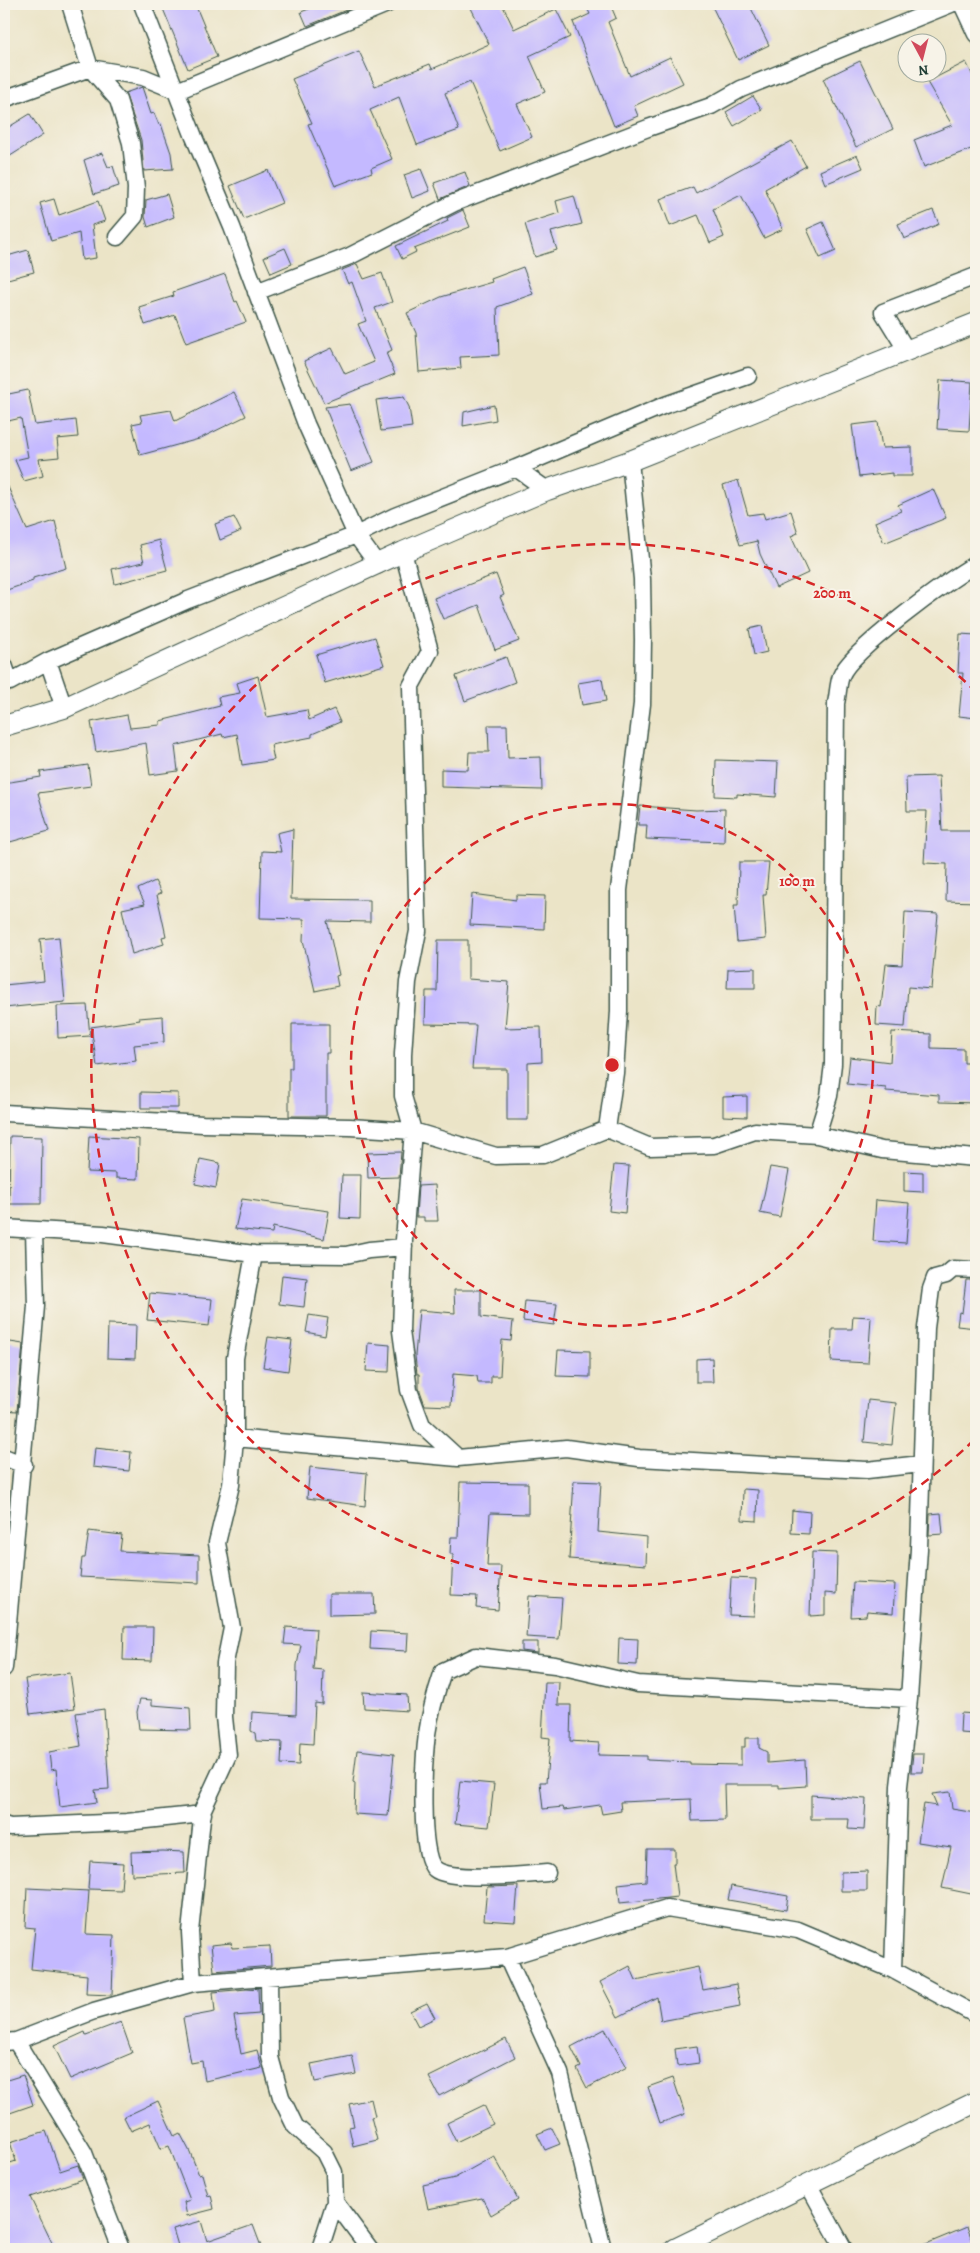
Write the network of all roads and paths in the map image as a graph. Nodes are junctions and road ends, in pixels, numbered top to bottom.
1 (70, 4) edge
2 (142, 4) edge
3 (388, 4) edge
4 (951, 4) edge
5 (962, 4) edge
6 (976, 34) edge
7 (90, 68) junction
8 (177, 91) junction
9 (4, 99) edge
10 (117, 237) dead end
11 (976, 276) edge
12 (256, 292) junction
13 (976, 323) edge
14 (907, 351) junction
15 (748, 376) dead end
16 (630, 461) junction
17 (516, 468) junction
18 (547, 490) junction
19 (356, 535) junction
20 (403, 552) junction
21 (976, 564) edge
22 (378, 565) junction
23 (48, 661) junction
24 (4, 665) edge
25 (7, 683) edge
26 (64, 708) junction
27 (4, 726) edge
28 (4, 1113) edge
29 (607, 1129) junction
30 (413, 1131) junction
31 (817, 1135) junction
32 (976, 1158) edge
33 (4, 1228) edge
34 (34, 1231) junction
35 (404, 1247) junction
36 (254, 1254) junction
37 (976, 1270) edge
38 (235, 1438) junction
39 (4, 1457) edge
40 (458, 1458) junction
41 (920, 1464) junction
42 (24, 1465) junction
43 (4, 1658) edge
44 (4, 1668) edge
45 (909, 1699) junction
46 (203, 1814) junction
47 (4, 1825) edge
48 (548, 1873) dead end
49 (507, 1957) junction
50 (893, 1970) junction
51 (269, 1978) junction
52 (193, 1984) junction
53 (976, 2015) edge
54 (10, 2042) edge
55 (976, 2102) edge
56 (808, 2184) junction
57 (335, 2202) junction
58 (121, 2249) edge
59 (320, 2249) edge
60 (370, 2249) edge
61 (603, 2249) edge
62 (675, 2249) edge
63 (844, 2249) edge

1 - 7 street
2 - 8 street
3 - 8 street
4 - 12 street
5 - 6 street
7 - 8 street
7 - 9 street
7 - 10 street
8 - 12 street
11 - 14 street
12 - 19 street
13 - 14 street
14 - 16 street
15 - 17 street
16 - 18 street
16 - 29 street
17 - 18 street
17 - 19 street
18 - 20 street
19 - 22 street
19 - 23 street
20 - 22 street
20 - 30 street
21 - 31 street
22 - 26 street
23 - 25 street
23 - 26 street
24 - 25 street
26 - 27 street
28 - 30 street
29 - 30 street
29 - 31 street
30 - 35 street
31 - 32 street
33 - 34 street
34 - 36 street
34 - 42 street
35 - 36 street
35 - 40 street
36 - 38 street
37 - 41 street
38 - 40 street
38 - 46 street
39 - 42 street
40 - 41 street
41 - 45 street
42 - 43 street
43 - 44 street
45 - 48 street
45 - 50 street
46 - 47 street
46 - 52 street
49 - 50 street
49 - 51 street
49 - 61 street
50 - 53 street
51 - 52 street
51 - 57 street
52 - 54 street
54 - 58 street
55 - 56 street
56 - 62 street
56 - 63 street
57 - 59 street
57 - 60 street

